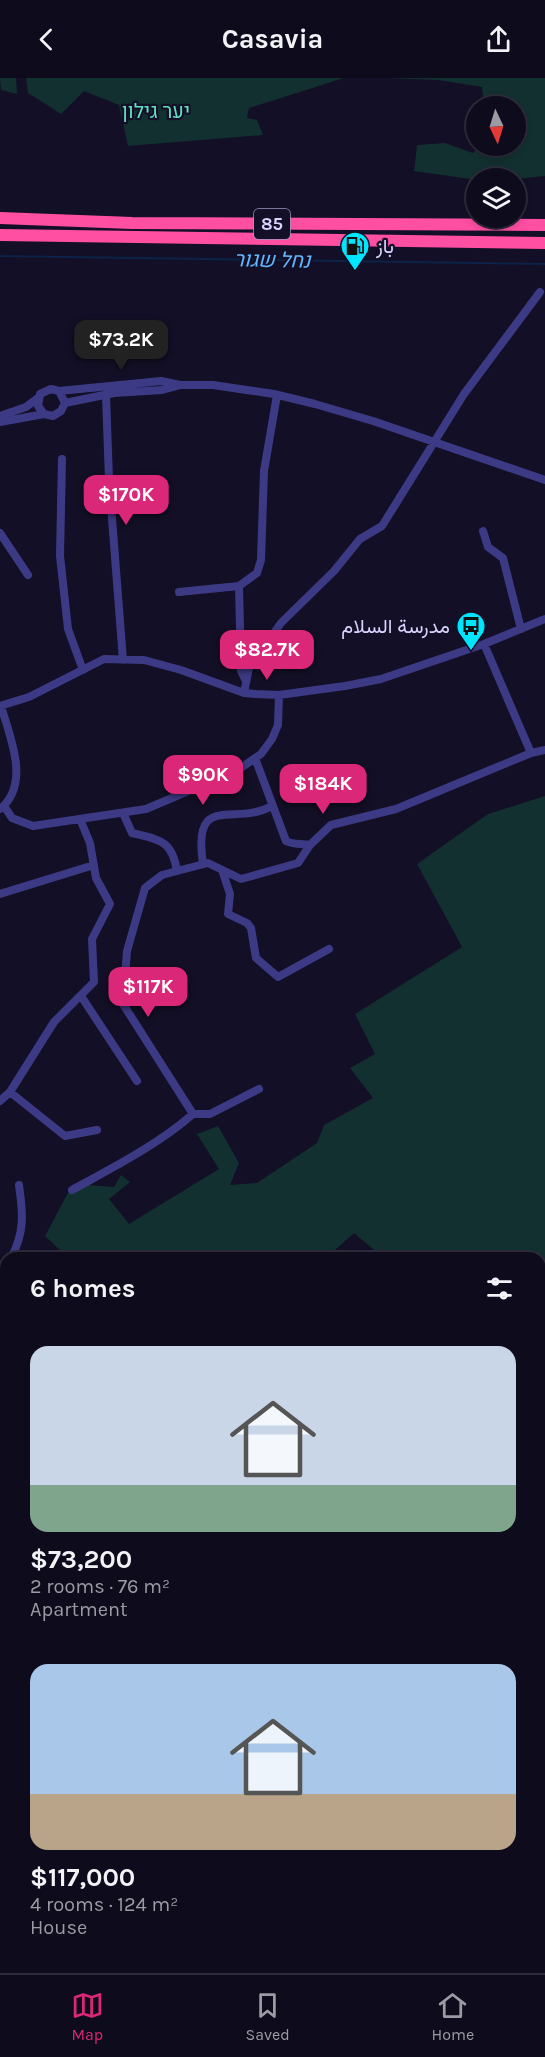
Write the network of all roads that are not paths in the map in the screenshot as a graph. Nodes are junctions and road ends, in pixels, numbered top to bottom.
1 (0, 218) edge
2 (545, 225) edge
3 (0, 235) edge
4 (545, 243) edge
5 (540, 292) dead end
6 (180, 385) junction
7 (59, 391) junction
8 (106, 395) junction
9 (277, 395) junction
10 (38, 398) junction
11 (65, 403) junction
12 (44, 414) junction
13 (0, 416) edge
14 (0, 422) edge
15 (433, 442) junction
16 (62, 459) dead end
17 (545, 480) edge
18 (483, 531) dead end
19 (0, 533) edge
20 (28, 575) dead end
21 (239, 586) junction
22 (179, 592) dead end
23 (545, 619) edge
24 (521, 629) junction
25 (484, 644) junction
26 (123, 660) junction
27 (83, 670) junction
28 (246, 681) junction
29 (244, 693) junction
30 (279, 695) junction
31 (1, 706) edge
32 (545, 750) edge
33 (531, 753) junction
34 (255, 758) junction
35 (272, 806) junction
36 (2, 808) edge
37 (123, 813) junction
38 (80, 819) junction
39 (310, 845) junction
40 (93, 864) junction
41 (203, 864) junction
42 (222, 870) junction
43 (177, 871) junction
44 (0, 894) edge
45 (329, 949) dead end
46 (81, 996) junction
47 (137, 1081) dead end
48 (259, 1089) dead end
49 (10, 1092) junction
50 (0, 1101) edge
51 (193, 1114) junction
52 (97, 1130) dead end
53 (19, 1185) dead end
54 (72, 1190) dead end
55 (14, 1252) edge

1 - 2 highway, 85
3 - 4 highway, 85
5 - 15 street
6 - 7 street
6 - 8 street
6 - 9 street
7 - 10 street
7 - 11 street
8 - 11 street
8 - 26 street
9 - 15 street
9 - 21 street
10 - 12 street
10 - 13 street
11 - 12 street
12 - 14 street
15 - 17 street
15 - 28 street
16 - 27 street
18 - 24 street
19 - 20 street
21 - 22 street
21 - 28 street
23 - 24 street
24 - 25 street
25 - 30 street
25 - 33 street
26 - 27 street
26 - 29 street
27 - 31 street
28 - 29 street
29 - 30 street
30 - 34 street
31 - 36 street
32 - 33 street
33 - 39 street
34 - 35 street
34 - 37 street
35 - 39 street
35 - 41 street
36 - 38 street
37 - 38 street
37 - 43 street
38 - 40 street
39 - 42 street
40 - 44 street
40 - 46 street
41 - 42 street
41 - 43 street
42 - 45 street
43 - 51 street
46 - 47 street
46 - 49 street
48 - 51 street
49 - 50 street
49 - 52 street
51 - 54 street
53 - 55 street

